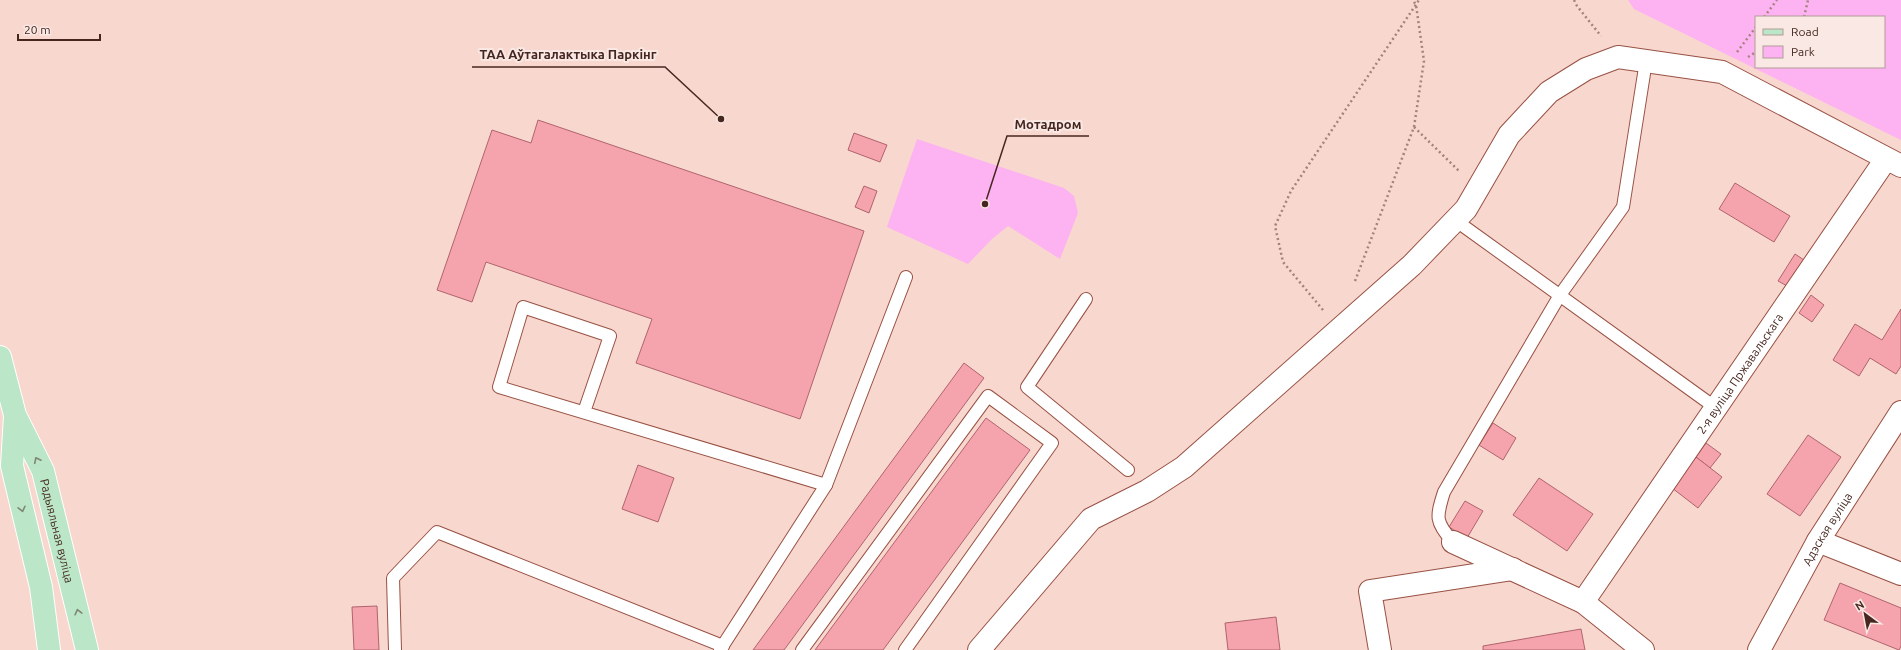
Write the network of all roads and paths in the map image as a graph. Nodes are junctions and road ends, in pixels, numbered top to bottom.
1 (1413, 0) edge
2 (1419, 0) edge
3 (1574, 0) edge
4 (1777, 0) edge
5 (1808, 0) edge
6 (1416, 5) junction
7 (1765, 16) edge
8 (1804, 16) edge
9 (1755, 28) edge
10 (1618, 57) junction
11 (1646, 61) junction
12 (1722, 72) junction
13 (1414, 127) junction
14 (1893, 162) edge
15 (1477, 190) junction
16 (1455, 220) junction
17 (906, 277) dead end
18 (1353, 288) dead end
19 (1560, 295) junction
20 (1086, 299) dead end
21 (1341, 329) junction
22 (0, 357) edge
23 (1716, 408) junction
24 (584, 412) junction
25 (1901, 412) edge
26 (15, 415) junction
27 (1128, 470) dead end
28 (826, 485) junction
29 (1818, 541) junction
30 (1453, 542) joint
31 (1512, 569) junction
32 (1901, 574) edge
33 (1583, 602) junction
34 (721, 648) edge
35 (49, 650) edge
36 (87, 650) edge
37 (395, 650) edge
38 (802, 650) edge
39 (905, 650) edge
40 (980, 650) edge
41 (1380, 650) edge
42 (1643, 650) edge
43 (1759, 650) edge

1 - 6 path
2 - 6 path
3 - 10 path
4 - 7 path
5 - 8 path
6 - 13 path
6 - 21 path
9 - 12 path
10 - 11 street
10 - 15 street
11 - 12 street
11 - 19 lane
12 - 14 street
13 - 15 path
13 - 18 path
14 - 23 street, 2-я вуліца Пржавальскага
15 - 16 street
16 - 19 lane
16 - 21 street
17 - 28 lane
19 - 23 lane
19 - 30 lane
20 - 27 lane
21 - 40 street
22 - 26 main road, Радыяльная вуліца
23 - 33 street, 2-я вуліца Пржавальскага
24 - 24 lane
24 - 28 lane
25 - 29 street, Адэская вуліца
26 -> 35 main road, Радыяльная вуліца
36 -> 26 main road, Радыяльная вуліца
28 - 34 lane
29 - 32 street
29 - 43 street, Адэская вуліца
30 - 31 street
31 - 33 street
31 - 41 street
33 - 42 street
34 - 37 lane
38 - 39 lane

